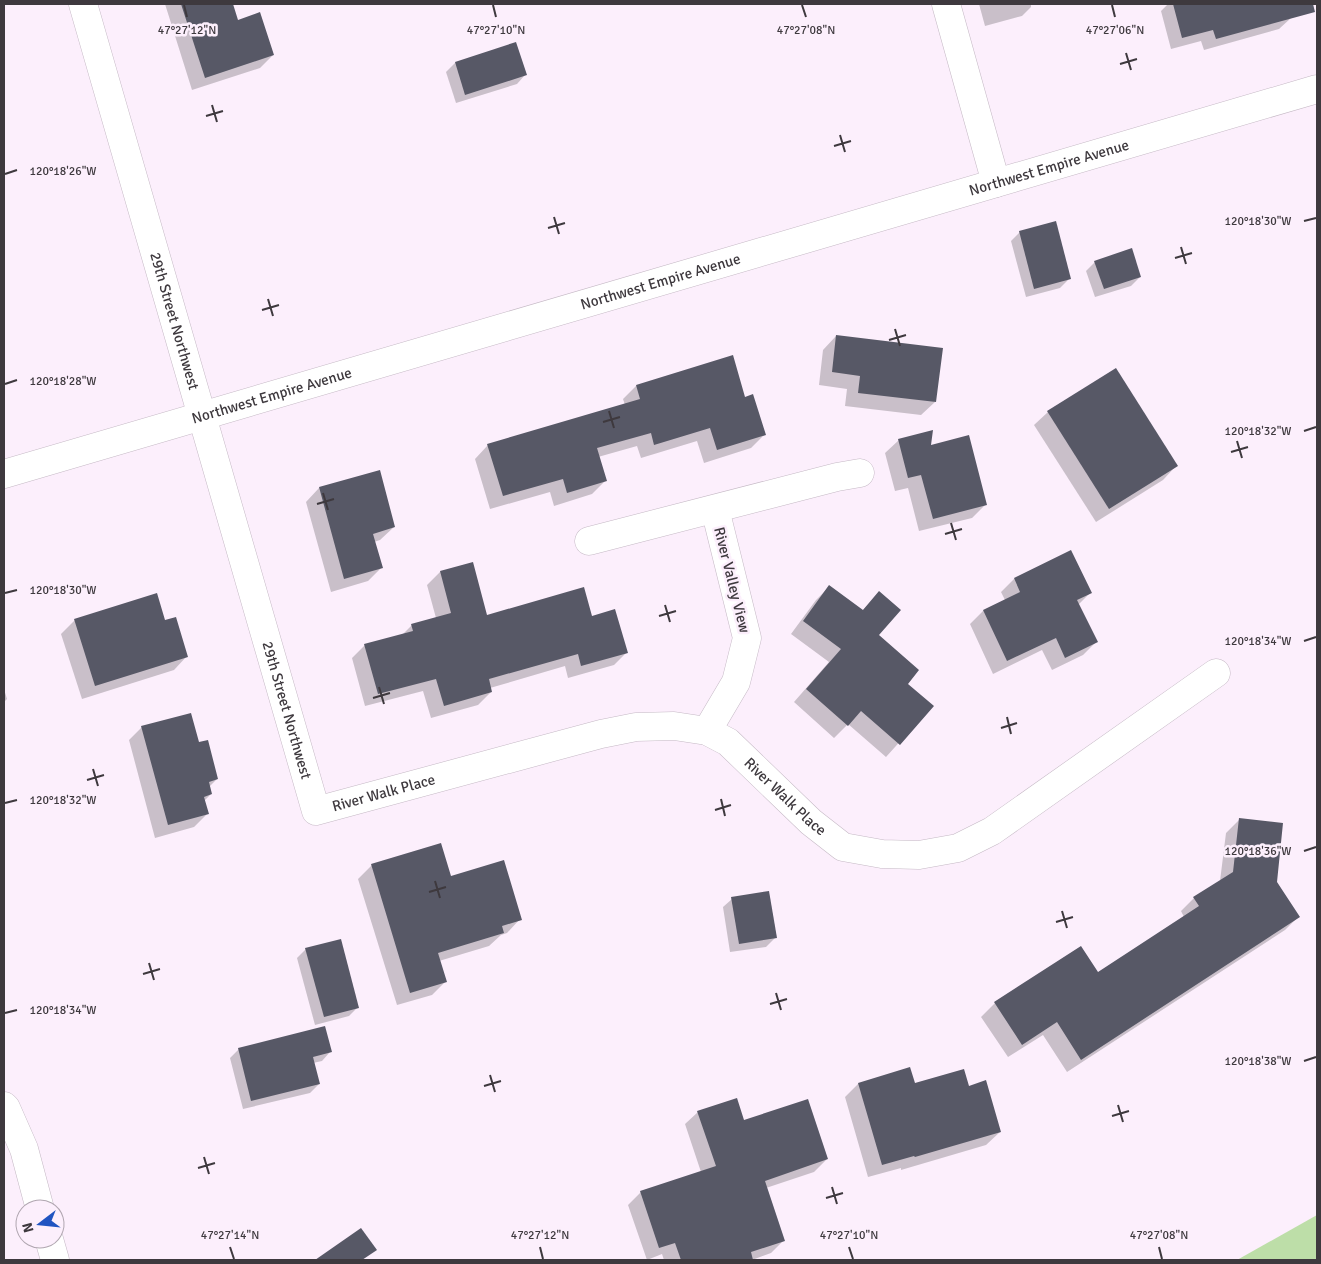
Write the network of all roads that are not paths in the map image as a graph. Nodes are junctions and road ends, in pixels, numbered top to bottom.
1 (83, 4) edge
2 (946, 4) edge
3 (1317, 90) edge
4 (996, 183) junction
5 (201, 416) junction
6 (860, 473) dead end
7 (4, 474) edge
8 (715, 509) junction
9 (589, 541) dead end
10 (1216, 673) dead end
11 (707, 731) junction
12 (316, 811) joint
13 (4, 1106) edge
14 (37, 1199) edge

1 - 5 street, 29th Street Northwest
2 - 4 street
3 - 4 street, Northwest Empire Avenue
4 - 5 street, Northwest Empire Avenue
5 - 7 street, Northwest Empire Avenue
5 - 12 street, 29th Street Northwest
6 - 8 street, River Valley View
8 - 9 street, River Valley View
8 - 11 street, River Valley View
10 - 11 street, River Walk Place
11 - 12 street, River Walk Place
13 - 14 street

